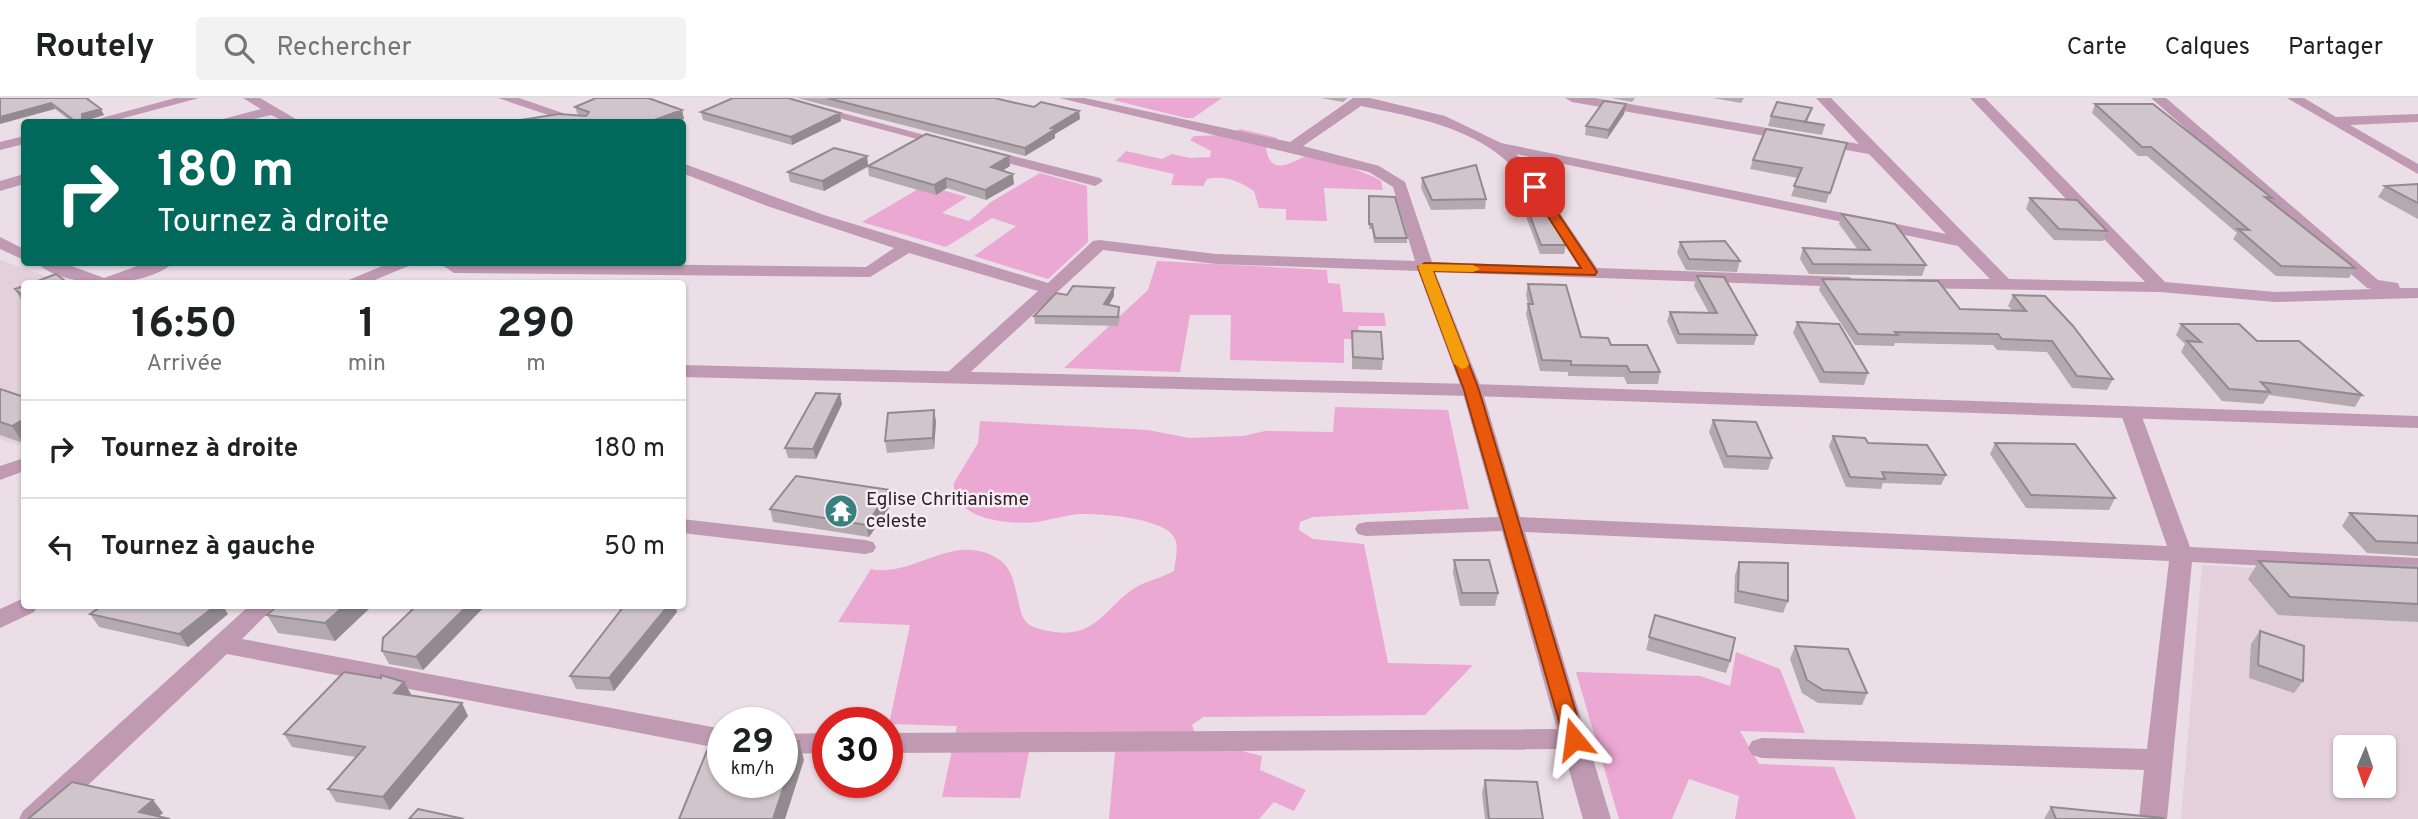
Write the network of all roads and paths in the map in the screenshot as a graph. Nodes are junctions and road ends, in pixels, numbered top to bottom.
1 (192, 98) edge
2 (250, 98) edge
3 (505, 98) edge
4 (771, 98) edge
5 (1066, 98) edge
6 (1572, 98) edge
7 (1823, 98) edge
8 (1971, 98) edge
9 (1977, 98) edge
10 (2158, 98) edge
11 (2294, 98) edge
12 (1361, 99) edge
13 (164, 101) edge
14 (270, 111) junction
15 (2418, 118) edge
16 (104, 119) edge
17 (239, 119) edge
18 (287, 119) edge
19 (572, 119) edge
20 (2336, 121) junction
21 (21, 141) edge
22 (0, 146) edge
23 (1497, 146) junction
24 (1292, 147) junction
25 (1871, 150) junction
26 (686, 169) edge
27 (2418, 170) edge
28 (21, 180) edge
29 (1095, 181) dead end
30 (0, 186) edge
31 (1962, 242) junction
32 (907, 247) junction
33 (55, 266) edge
34 (155, 266) edge
35 (399, 266) edge
36 (451, 266) edge
37 (1425, 267) junction
38 (1591, 272) junction
39 (92, 280) edge
40 (114, 280) edge
41 (358, 280) edge
42 (1868, 282) edge
43 (1895, 283) edge
44 (2003, 283) junction
45 (2160, 287) junction
46 (1051, 289) junction
47 (2418, 292) edge
48 (686, 371) edge
49 (955, 376) junction
50 (1472, 390) junction
51 (2131, 414) junction
52 (2418, 422) edge
53 (1511, 524) junction
54 (686, 526) edge
55 (1366, 529) dead end
56 (865, 547) dead end
57 (2180, 553) junction
58 (2418, 566) edge
59 (21, 608) edge
60 (260, 609) edge
61 (0, 619) edge
62 (220, 644) junction
63 (707, 736) edge
64 (1574, 739) junction
65 (903, 743) edge
66 (1762, 748) dead end
67 (2159, 761) junction
68 (33, 819) edge
69 (1597, 819) edge
70 (2153, 819) edge

1 - 13 street
2 - 14 street
3 - 19 street
4 - 29 street
5 - 24 street
6 - 25 street
7 - 25 street
8 - 9 street
9 - 45 street
10 - 47 street
11 - 20 street
12 - 23 street
12 - 24 street
13 - 16 street
14 - 17 street
14 - 18 street
15 - 20 street
20 - 27 street
21 - 22 street
23 - 31 street
23 - 38 street
24 - 37 street
25 - 31 street
26 - 32 street
28 - 30 street
31 - 44 street
32 - 36 street
32 - 46 street
33 - 39 street
34 - 40 street
35 - 41 street
37 - 38 street
37 - 46 street
37 - 50 street
38 - 42 street
43 - 44 street
44 - 45 street
45 - 47 street
46 - 49 street
48 - 49 street
49 - 50 street
50 - 51 street
50 - 53 street
51 - 52 street
51 - 57 street
53 - 55 street
53 - 57 street
53 - 64 street
54 - 56 street
57 - 58 street
57 - 67 street
59 - 61 street
60 - 62 street
62 - 63 street
62 - 68 street
64 - 65 street
64 - 69 street
66 - 67 street
67 - 70 street

